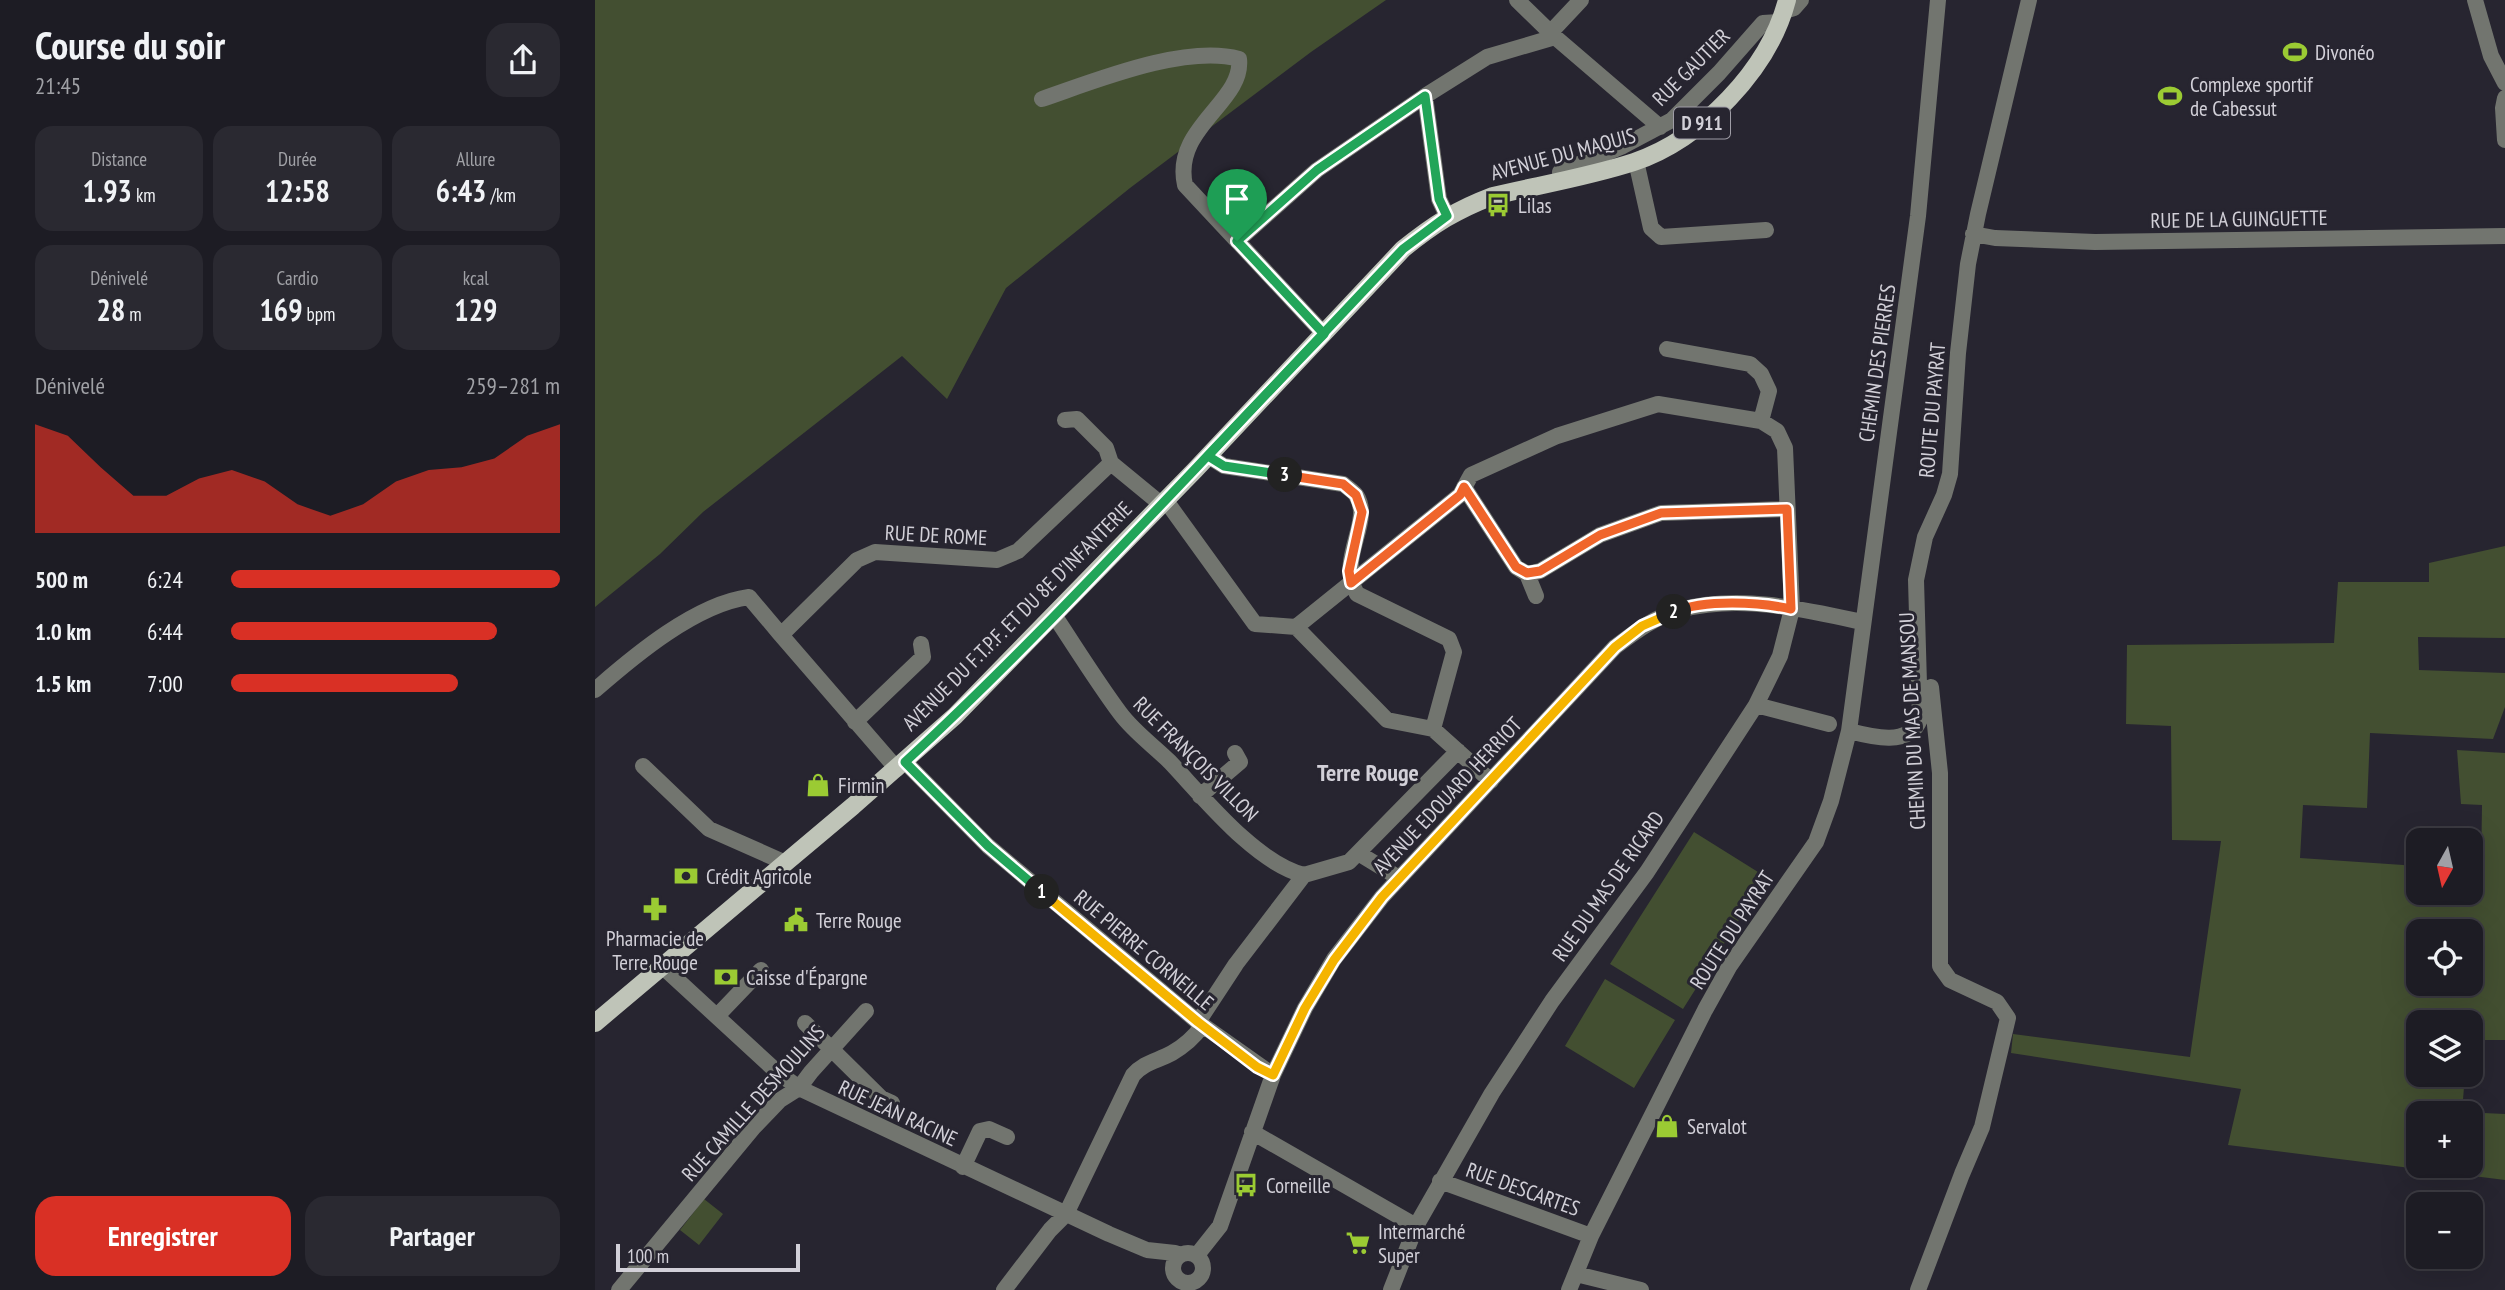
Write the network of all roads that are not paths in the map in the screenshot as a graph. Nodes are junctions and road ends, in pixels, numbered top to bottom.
1 (1517, 0) edge
2 (1581, 0) edge
3 (1801, 0) edge
4 (1938, 0) edge
5 (2029, 0) edge
6 (2475, 0) edge
7 (1783, 11) edge
8 (1553, 35) junction
9 (2505, 83) edge
10 (1425, 96) junction
11 (2505, 98) edge
12 (1042, 99) dead end
13 (1660, 127) junction
14 (2505, 140) edge
15 (1636, 161) junction
16 (1562, 180) junction
17 (1447, 216) junction
18 (1766, 230) dead end
19 (1973, 234) junction
20 (2505, 236) edge
21 (1237, 241) junction
22 (1324, 334) junction
23 (1667, 349) dead end
24 (1065, 420) dead end
25 (1761, 421) junction
26 (1208, 456) junction
27 (1111, 463) junction
28 (1464, 487) junction
29 (1161, 502) junction
30 (1787, 509) junction
31 (1921, 561) junction
32 (1527, 573) junction
33 (1351, 583) junction
34 (1537, 596) dead end
35 (1791, 609) junction
36 (1054, 615) junction
37 (1862, 622) junction
38 (1296, 627) junction
39 (781, 635) junction
40 (921, 644) dead end
41 (595, 690) edge
42 (1756, 705) junction
43 (855, 722) junction
44 (1829, 724) dead end
45 (1433, 729) junction
46 (1855, 733) junction
47 (1458, 751) junction
48 (1235, 753) dead end
49 (901, 765) junction
50 (643, 766) dead end
51 (1491, 781) junction
52 (1200, 796) junction
53 (1358, 853) junction
54 (783, 865) junction
55 (1304, 875) junction
56 (1399, 878) junction
57 (662, 966) junction
58 (761, 970) dead end
59 (866, 1010) dead end
60 (717, 1016) junction
61 (595, 1023) edge
62 (805, 1023) dead end
63 (1200, 1024) junction
64 (832, 1048) junction
65 (1273, 1075) junction
66 (799, 1088) junction
67 (892, 1103) dead end
68 (1252, 1132) junction
69 (1007, 1137) dead end
70 (963, 1167) junction
71 (1440, 1181) junction
72 (1066, 1214) junction
73 (1416, 1226) junction
74 (1591, 1236) junction
75 (1197, 1255) junction
76 (1176, 1263) junction
77 (1576, 1274) junction
78 (1186, 1287) edge
79 (619, 1290) edge
80 (1005, 1290) edge
81 (1391, 1290) edge
82 (1569, 1290) edge
83 (1641, 1290) edge
84 (1918, 1290) edge

1 - 8 street
2 - 8 street
3 - 7 street, RUE GAUTIER
4 - 37 street, CHEMIN DES PIERRES
5 - 19 street, ROUTE DU PAYRAT
6 - 9 street
7 - 13 street, RUE GAUTIER
7 - 15 main road, AVENUE DU MAQUIS / D 911
8 - 10 street
8 - 13 street
10 - 17 street
10 - 21 street
11 - 14 street
12 - 21 street
13 - 16 street, RUE GAUTIER
15 - 16 main road, AVENUE DU MAQUIS / D 911
15 - 18 street
16 - 17 main road, AVENUE DU MAQUIS / D 911
17 - 22 main road, AVENUE DU F.T.P.F. ET DU 8E D'INFANTERIE / D 911
19 - 20 street, RUE DE LA GUINGUETTE
19 - 31 street, ROUTE DU PAYRAT
21 - 22 street
22 - 26 main road, AVENUE DU F.T.P.F. ET DU 8E D'INFANTERIE / D 911
23 - 25 street
24 - 27 street
25 - 28 street
25 - 30 street, RUE DU MAS DE RICARD
26 - 29 main road, AVENUE DU F.T.P.F. ET DU 8E D'INFANTERIE / D 911
26 - 33 street
27 - 29 street
27 - 39 street, RUE DE ROME
28 - 32 street
28 - 33 street
29 - 36 main road, AVENUE DU F.T.P.F. ET DU 8E D'INFANTERIE / D 911
29 - 38 street
30 - 32 street
30 - 35 street, RUE DU MAS DE RICARD
31 - 46 street, ROUTE DU PAYRAT
31 - 84 street, CHEMIN DU MAS DE MANSOU
32 - 34 street
33 - 38 street
33 - 45 street
35 - 37 street, AVENUE EDOUARD HERRIOT
35 - 42 street, RUE DU MAS DE RICARD
35 - 51 street, AVENUE EDOUARD HERRIOT
36 - 49 main road, AVENUE DU F.T.P.F. ET DU 8E D'INFANTERIE / D 911
36 - 52 street, RUE FRANÇOIS VILLON
37 - 46 street, CHEMIN DES PIERRES
38 - 45 street
39 - 41 street
39 - 43 street
40 - 43 street
42 - 44 street
42 - 71 street, RUE DU MAS DE RICARD
43 - 49 street
45 - 47 street
46 - 74 street, ROUTE DU PAYRAT
47 - 51 street
47 - 53 street
48 - 52 street
49 - 54 main road, AVENUE DU F.T.P.F. ET DU 8E D'INFANTERIE / D 911
49 - 63 street, RUE PIERRE CORNEILLE
50 - 54 street
51 - 56 street, AVENUE EDOUARD HERRIOT
52 - 55 street, RUE FRANÇOIS VILLON
53 - 55 street
53 - 56 street
54 - 57 main road, AVENUE DU F.T.P.F. ET DU 8E D'INFANTERIE / D 911
55 - 63 street
56 - 65 street, AVENUE EDOUARD HERRIOT
57 - 60 street, RUE JEAN RACINE
57 - 61 main road, AVENUE DU F.T.P.F. ET DU 8E D'INFANTERIE / D 911
58 - 60 street
59 - 64 street, RUE CAMILLE DESMOULINS
60 - 66 street, RUE JEAN RACINE
62 - 64 street
63 - 65 street, RUE PIERRE CORNEILLE
63 - 72 street
64 - 66 street, RUE CAMILLE DESMOULINS
64 - 67 street
65 - 68 street, AVENUE EDOUARD HERRIOT
66 - 70 street, RUE JEAN RACINE
66 - 79 street, RUE CAMILLE DESMOULINS
68 - 73 street
68 - 75 street, AVENUE EDOUARD HERRIOT
69 - 70 street
70 - 72 street, RUE JEAN RACINE
71 - 73 street, RUE DU MAS DE RICARD
71 - 74 street, RUE DESCARTES
72 - 76 street, RUE JEAN RACINE
72 - 80 street
73 - 81 street, RUE DU MAS DE RICARD
74 - 77 street, ROUTE DU PAYRAT
75 - 76 street
75 - 78 street
76 - 78 street
77 - 82 street, ROUTE DU PAYRAT
77 - 83 street

